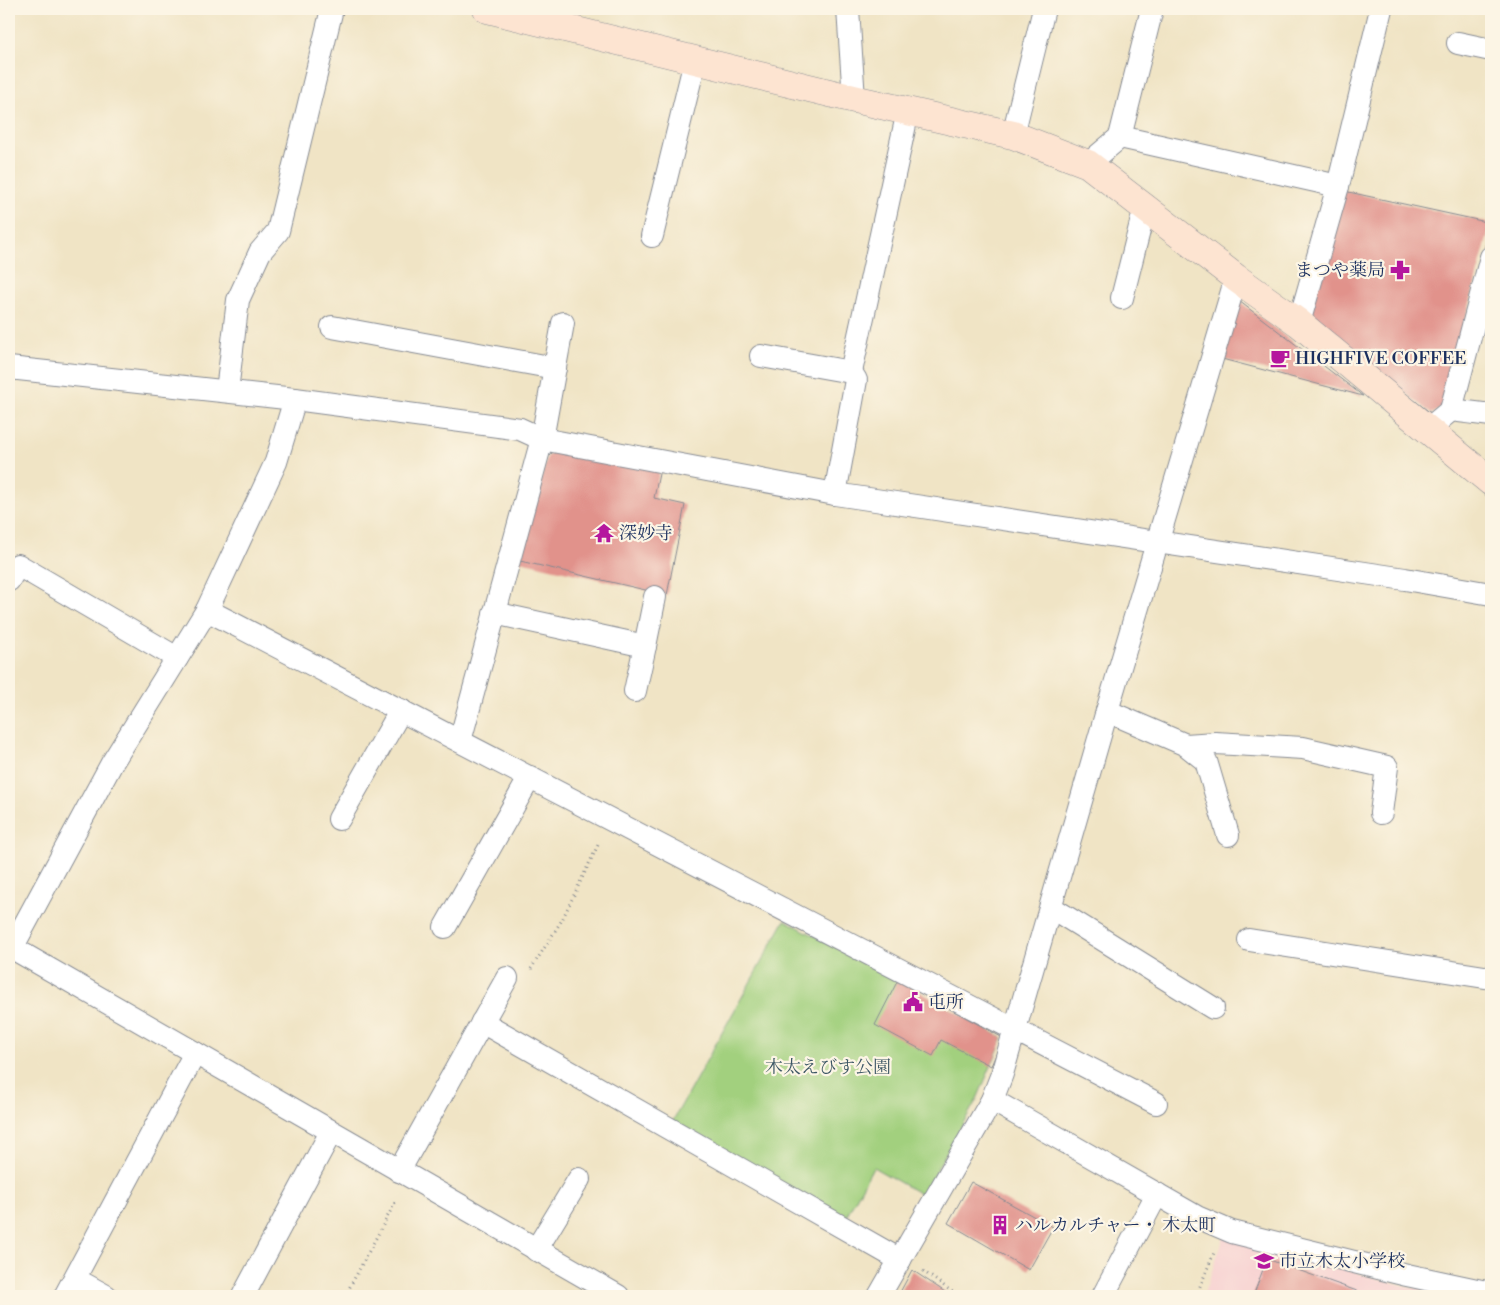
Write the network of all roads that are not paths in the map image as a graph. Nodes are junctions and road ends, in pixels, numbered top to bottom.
1 (332, 9) edge
2 (487, 9) edge
3 (848, 9) edge
4 (1044, 9) edge
5 (1152, 9) edge
6 (1381, 9) edge
7 (1458, 43) dead end
8 (1491, 50) edge
9 (695, 61) junction
10 (854, 99) junction
11 (908, 111) junction
12 (1013, 135) junction
13 (1120, 137) junction
14 (1088, 164) junction
15 (1338, 186) junction
16 (1145, 208) junction
17 (652, 236) dead end
18 (1491, 257) edge
19 (1236, 278) junction
20 (1122, 298) dead end
21 (563, 323) dead end
22 (1299, 323) junction
23 (332, 327) dead end
24 (761, 356) dead end
25 (9, 368) edge
26 (555, 368) junction
27 (851, 372) junction
28 (227, 391) junction
29 (295, 399) junction
30 (1451, 410) junction
31 (1491, 415) edge
32 (1427, 430) junction
33 (542, 439) junction
34 (1491, 482) edge
35 (835, 494) junction
36 (1157, 541) junction
37 (12, 568) edge
38 (1491, 594) edge
39 (655, 597) dead end
40 (207, 610) junction
41 (494, 613) junction
42 (645, 646) junction
43 (178, 658) junction
44 (635, 690) dead end
45 (401, 710) junction
46 (1107, 711) junction
47 (460, 741) junction
48 (1186, 745) junction
49 (530, 777) junction
50 (1381, 813) dead end
51 (339, 819) dead end
52 (1228, 835) dead end
53 (1052, 908) junction
54 (445, 927) dead end
55 (1249, 940) dead end
56 (10, 947) edge
57 (507, 978) road end
58 (1491, 978) edge
59 (1213, 1008) dead end
60 (482, 1022) junction
61 (1016, 1032) junction
62 (195, 1053) junction
63 (992, 1100) junction
64 (1156, 1103) dead end
65 (331, 1132) junction
66 (404, 1174) junction
67 (579, 1179) dead end
68 (1157, 1194) junction
69 (536, 1250) junction
70 (901, 1258) junction
71 (70, 1288) edge
72 (1491, 1293) edge
73 (106, 1296) edge
74 (243, 1296) edge
75 (618, 1296) edge
76 (879, 1296) edge
77 (1103, 1296) edge

1 - 28 street
2 - 9 street
3 - 10 street
4 - 12 street
5 - 13 street
6 - 15 street
7 - 8 street
9 - 10 street
9 - 17 street
10 - 11 street
11 - 12 street
11 - 27 street
12 - 14 street
13 - 14 street
13 - 15 street
14 - 16 street
15 - 22 street
16 - 19 street
16 - 20 street
18 - 30 street
19 - 22 street
19 - 36 street
21 - 26 street
22 - 32 street
23 - 26 street
24 - 27 street
25 - 28 street
26 - 33 street
27 - 35 street
28 - 29 street
29 - 33 street
29 - 40 street
30 - 31 street
30 - 32 street
32 - 34 street
33 - 35 street
33 - 41 street
35 - 36 street
36 - 38 street
36 - 46 street
37 - 43 street
39 - 42 street
40 - 43 street
40 - 45 street
41 - 42 street
41 - 47 street
42 - 44 street
43 - 56 street
45 - 47 street
45 - 51 street
46 - 48 street
46 - 53 street
47 - 49 street
48 - 50 street
48 - 52 street
49 - 54 street
49 - 61 street
53 - 59 street
53 - 61 street
55 - 58 street
56 - 62 street
57 - 60 street
60 - 66 street
60 - 70 street
61 - 63 street
61 - 64 street
62 - 65 street
62 - 71 street
63 - 68 street
63 - 70 street
65 - 66 street
65 - 74 street
66 - 69 street
67 - 69 street
68 - 72 street
68 - 77 street
69 - 75 street
70 - 76 street
71 - 73 street

